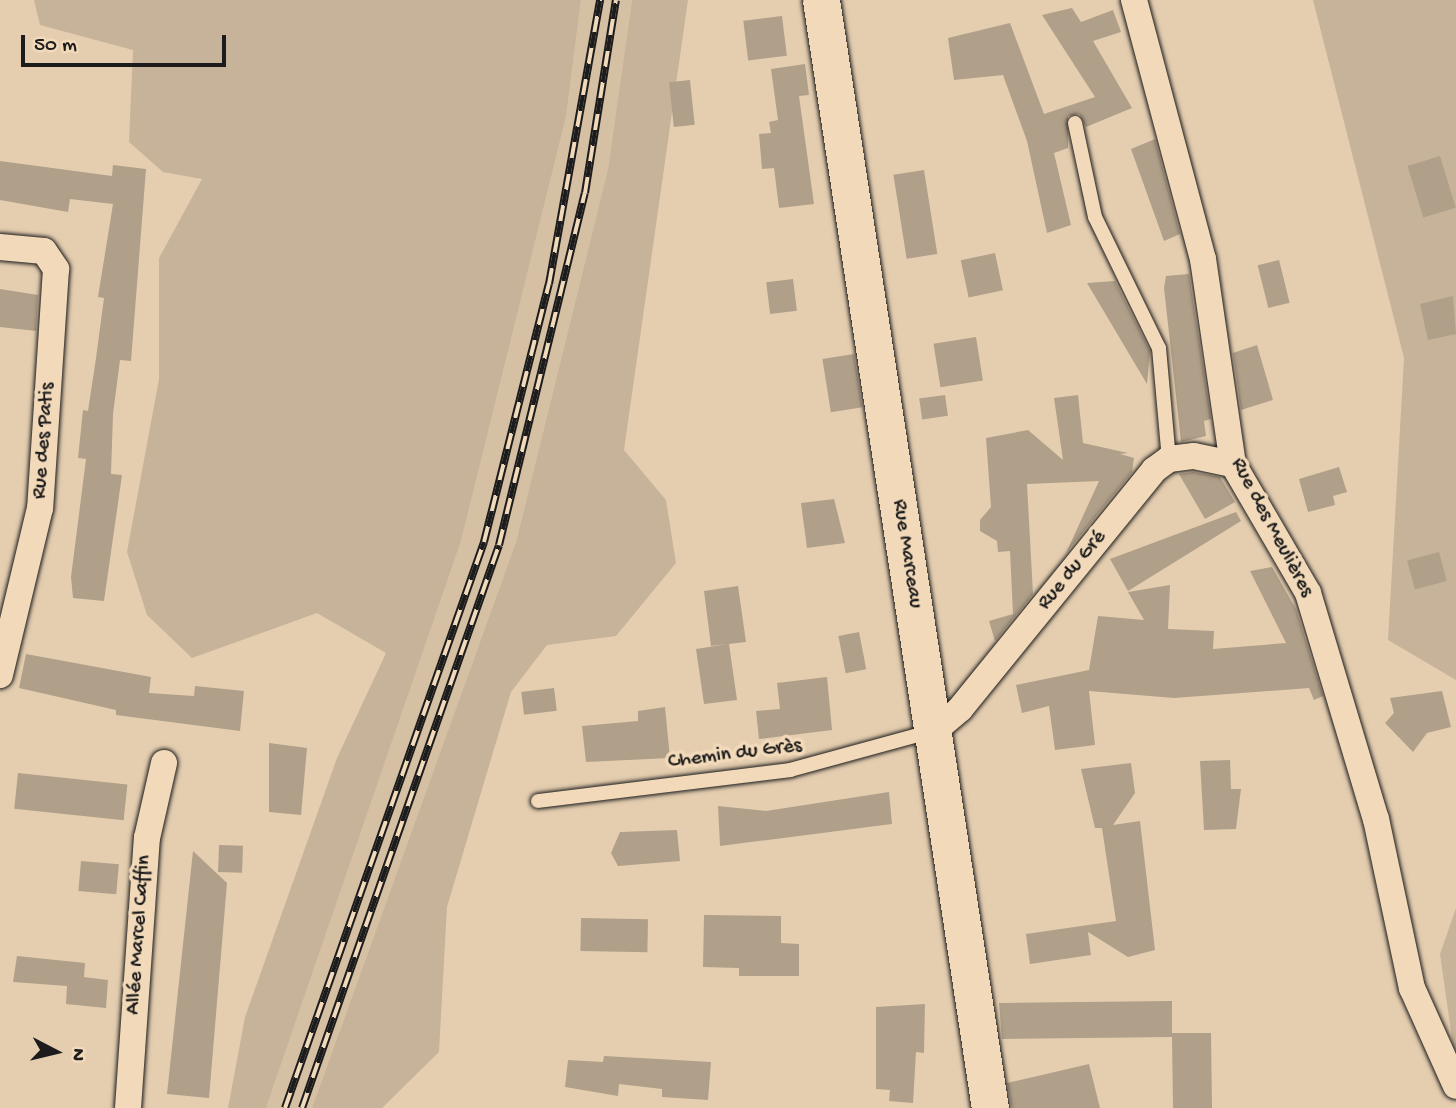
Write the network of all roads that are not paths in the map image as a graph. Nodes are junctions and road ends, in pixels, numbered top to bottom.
1 (821, 0) edge
2 (1134, 0) edge
3 (1074, 123) dead end
4 (0, 247) edge
5 (1169, 459) junction
6 (1233, 464) junction
7 (0, 675) edge
8 (934, 731) junction
9 (164, 763) dead end
10 (538, 801) dead end
11 (1456, 1086) edge
12 (128, 1108) edge
13 (990, 1108) edge

1 - 8 main road, Rue Marceau
2 - 6 street, Rue des Meulières
3 - 5 lane
4 - 7 street, Rue des Patis
5 - 6 street
5 - 8 street, Rue du Gré
6 - 11 street, Rue des Meulières
8 - 10 lane, Chemin du Grès
8 - 13 main road, Rue Marceau
9 - 12 street, Allée Marcel Caffin

